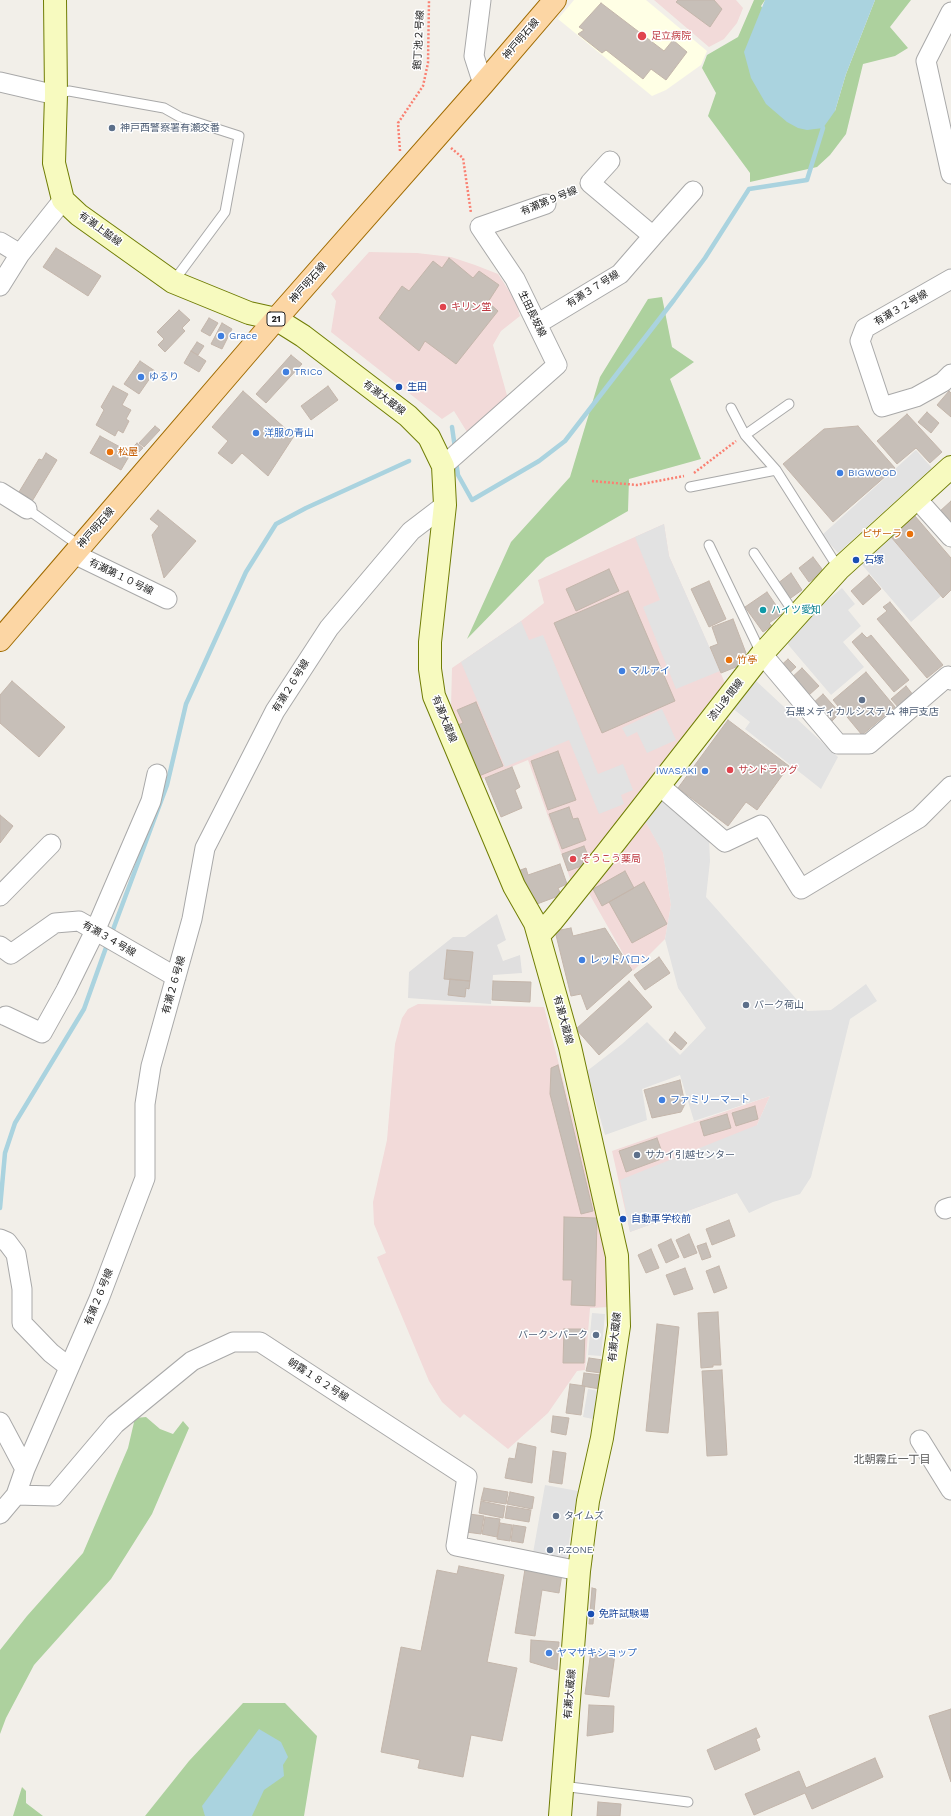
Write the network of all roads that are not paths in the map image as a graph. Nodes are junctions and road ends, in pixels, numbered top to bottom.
1 (54, 0) edge
2 (481, 0) edge
3 (555, 0) edge
4 (951, 12) edge
5 (0, 82) edge
6 (483, 84) junction
7 (56, 95) junction
8 (610, 161) dead end
9 (951, 174) edge
10 (693, 191) dead end
11 (63, 200) junction
12 (546, 204) road end
13 (480, 226) joint
14 (653, 236) junction
15 (0, 242) edge
16 (20, 254) junction
17 (951, 279) edge
18 (173, 282) junction
19 (0, 286) edge
20 (276, 319) junction
21 (537, 324) junction
22 (951, 374) edge
23 (788, 404) dead end
24 (731, 408) dead end
25 (745, 434) junction
26 (443, 466) junction
27 (951, 467) edge
28 (776, 470) junction
29 (690, 487) dead end
30 (0, 492) edge
31 (917, 499) junction
32 (445, 505) junction
33 (27, 509) joint
34 (951, 537) edge
35 (709, 545) dead end
36 (77, 550) junction
37 (754, 553) dead end
38 (839, 569) junction
39 (167, 599) dead end
40 (796, 616) junction
41 (0, 640) edge
42 (762, 654) junction
43 (951, 680) edge
44 (157, 774) dead end
45 (660, 786) junction
46 (951, 786) edge
47 (51, 844) dead end
48 (0, 896) edge
49 (98, 932) junction
50 (539, 935) junction
51 (0, 946) edge
52 (176, 977) junction
53 (6, 1016) dead end
54 (3, 1241) edge
55 (69, 1367) junction
56 (0, 1422) edge
57 (920, 1440) dead end
58 (26, 1469) junction
59 (951, 1490) edge
60 (16, 1495) junction
61 (0, 1514) edge
62 (579, 1571) junction
63 (562, 1786) junction
64 (688, 1802) dead end
65 (560, 1816) edge

1 - 7 main road
2 - 6 street
3 - 6 main road, 神戸明石線 / 21
4 - 9 street
5 - 7 street
6 - 20 main road, 神戸明石線 / 21
7 - 11 main road
7 - 18 lane
8 - 14 street
10 - 14 street, 有瀬３７号線
11 - 16 street
11 - 18 main road, 有瀬上脇線
12 - 13 street, 有瀬第９号線
13 - 21 street, 生田長坂線
14 - 21 street, 有瀬３７号線
15 - 16 street
16 - 19 street
17 - 22 street, 有瀬３２号線
18 - 20 main road, 有瀬上脇線
20 - 26 main road, 有瀬大蔵線
20 - 36 main road, 神戸明石線 / 21
21 - 26 street, 生田長坂線
23 - 25 lane
24 - 25 lane
25 - 28 lane
26 - 32 main road, 有瀬大蔵線
27 - 31 main road, 漆山多聞線
28 - 29 lane
28 - 38 lane
30 - 33 street, 有瀬第１０号線
31 - 34 street
31 - 38 main road, 漆山多聞線
32 - 50 main road, 有瀬大蔵線
32 - 52 street, 有瀬２６号線
33 - 36 lane, 有瀬第１０号線
35 - 42 lane
36 - 39 street, 有瀬第１０号線
36 - 41 main road, 神戸明石線 / 21
37 - 40 lane
38 - 40 main road, 漆山多聞線
40 - 42 main road, 漆山多聞線
42 - 43 street
42 - 45 main road, 漆山多聞線
44 - 49 street
45 - 46 street
45 - 50 main road, 漆山多聞線
47 - 48 street
49 - 51 street, 有瀬３４号線
49 - 52 street, 有瀬３４号線
49 - 53 street
50 - 62 main road, 有瀬大蔵線
52 - 55 street, 有瀬２６号線
54 - 55 street
55 - 58 street, 有瀬２６号線
56 - 58 street
57 - 59 street
58 - 60 street, 有瀬２６号線
60 - 61 street, 有瀬２６号線
60 - 62 street, 朝霧１８２号線
62 - 63 main road, 有瀬大蔵線
63 - 64 lane
63 - 65 main road, 有瀬大蔵線

